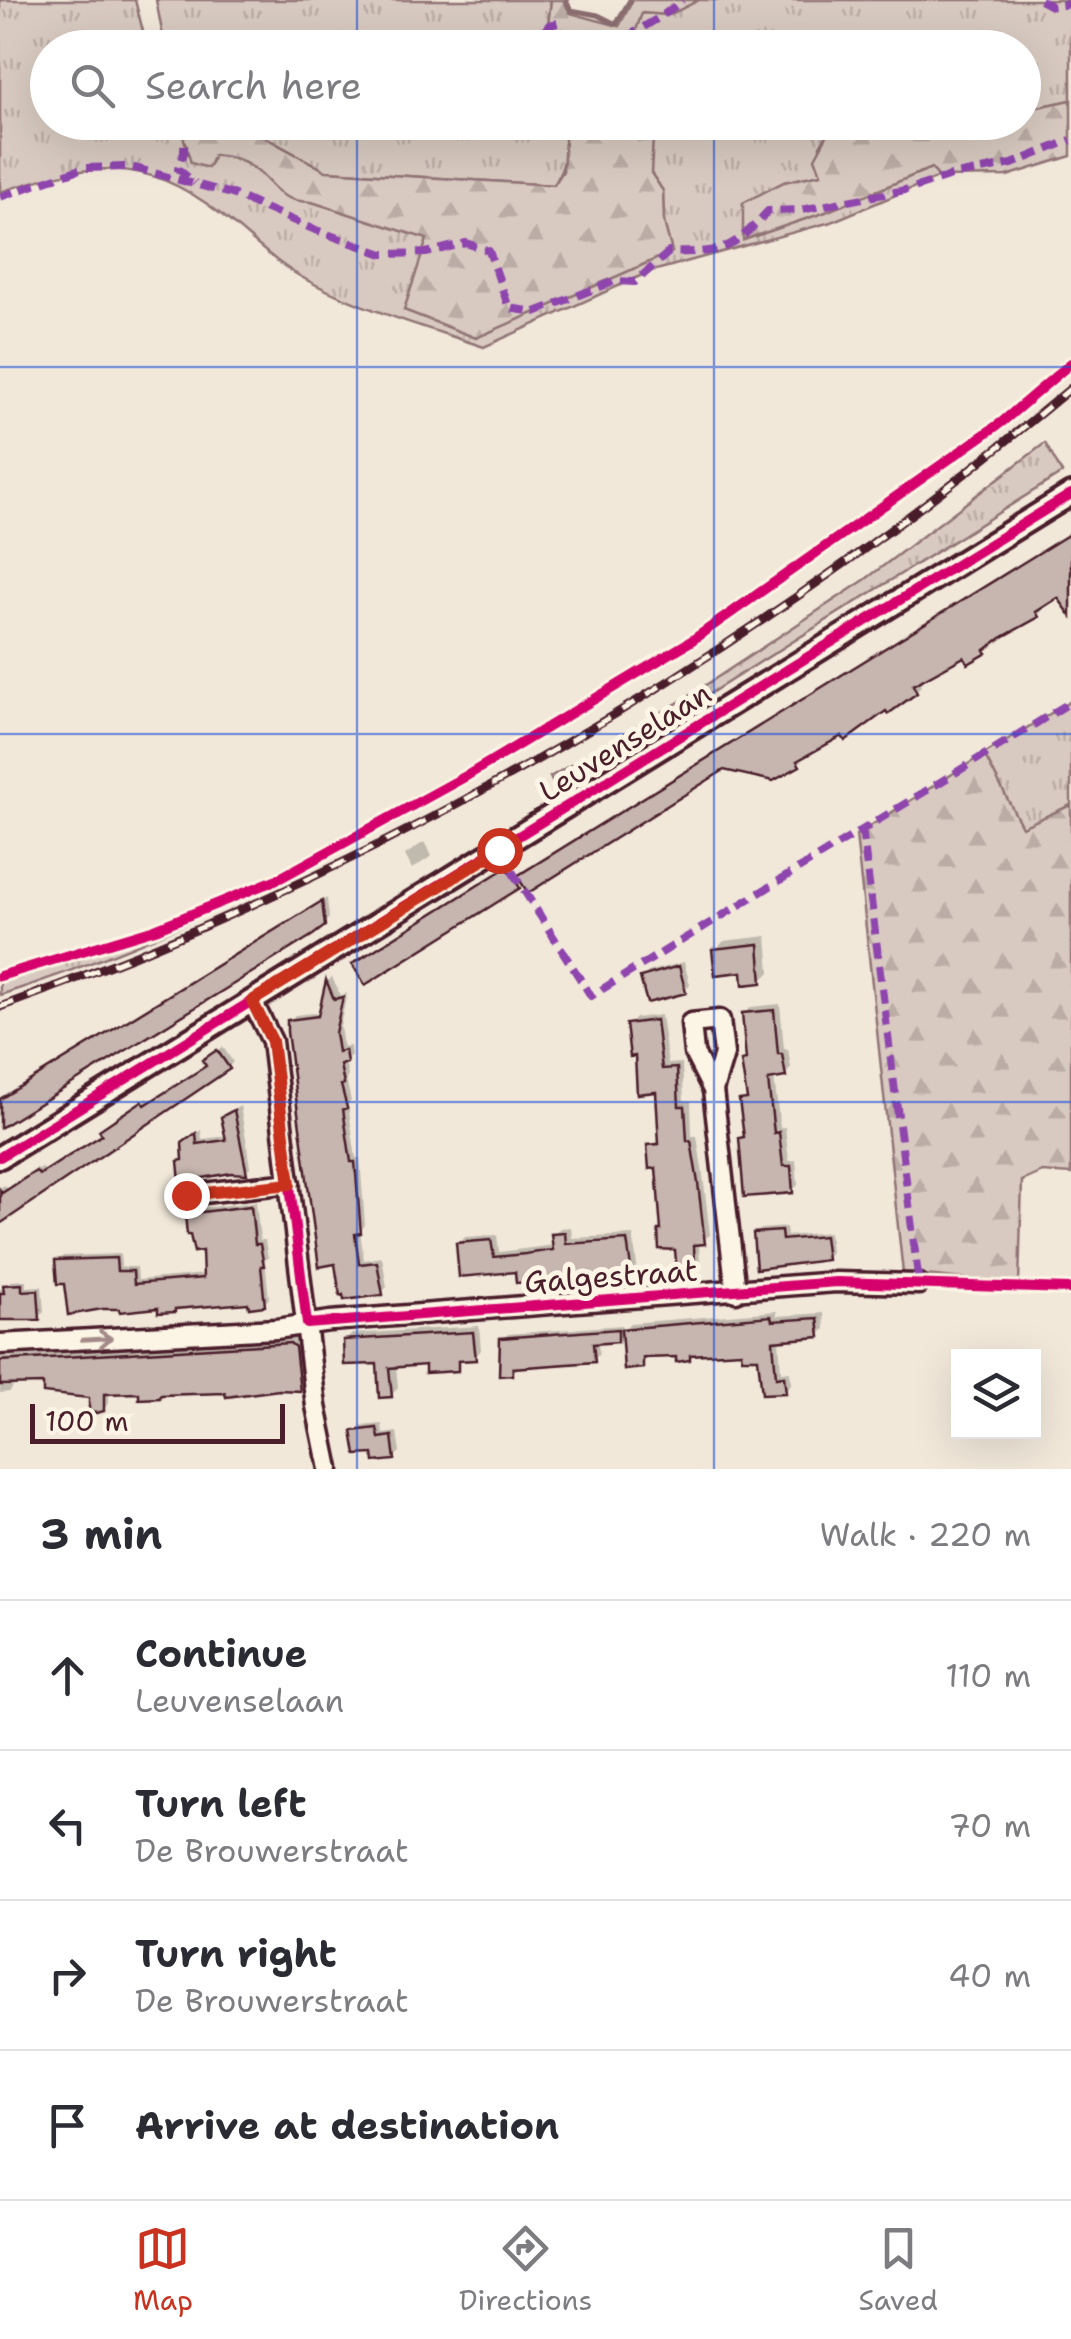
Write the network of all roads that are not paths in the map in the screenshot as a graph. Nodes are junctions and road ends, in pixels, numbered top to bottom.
1 (1071, 494) edge
2 (252, 1001) junction
3 (713, 1090) dead end
4 (0, 1156) edge
5 (290, 1184) junction
6 (186, 1195) dead end
7 (918, 1284) dead end
8 (736, 1292) junction
9 (307, 1324) junction
10 (0, 1344) edge
11 (330, 1469) edge

1 - 2 main road, Leuvenselaan
2 - 4 main road, Leuvenselaan
2 - 5 street
3 - 8 street
5 - 6 street
5 - 9 street
7 - 8 street, Galgestraat
8 - 9 street, Galgestraat
10 -> 9 street, Galgestraat
9 - 11 street

